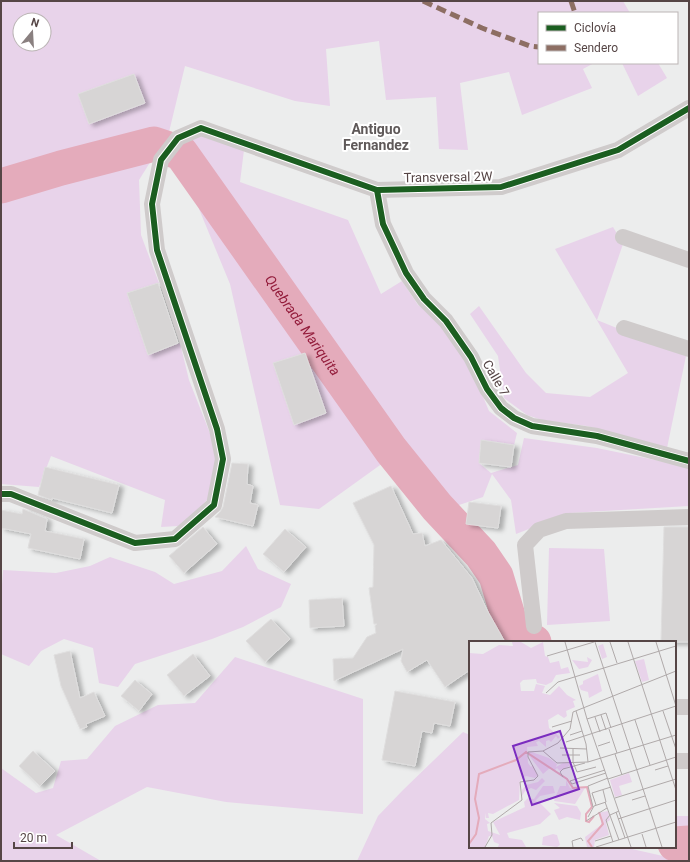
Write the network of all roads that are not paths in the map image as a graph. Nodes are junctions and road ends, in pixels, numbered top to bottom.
1 (689, 108) edge
2 (377, 190) junction
3 (623, 237) dead end
4 (689, 260) edge
5 (624, 328) dead end
6 (689, 350) edge
7 (689, 461) edge
8 (1, 494) edge
9 (689, 516) edge
10 (534, 626) dead end
11 (676, 707) edge
12 (689, 707) edge
13 (676, 761) edge
14 (689, 761) edge

1 - 2 street, Transversal 2W
2 - 7 street, Calle 7
2 - 8 street, Transversal 2W
3 - 4 street
5 - 6 street
9 - 10 street
11 - 12 street
13 - 14 street

